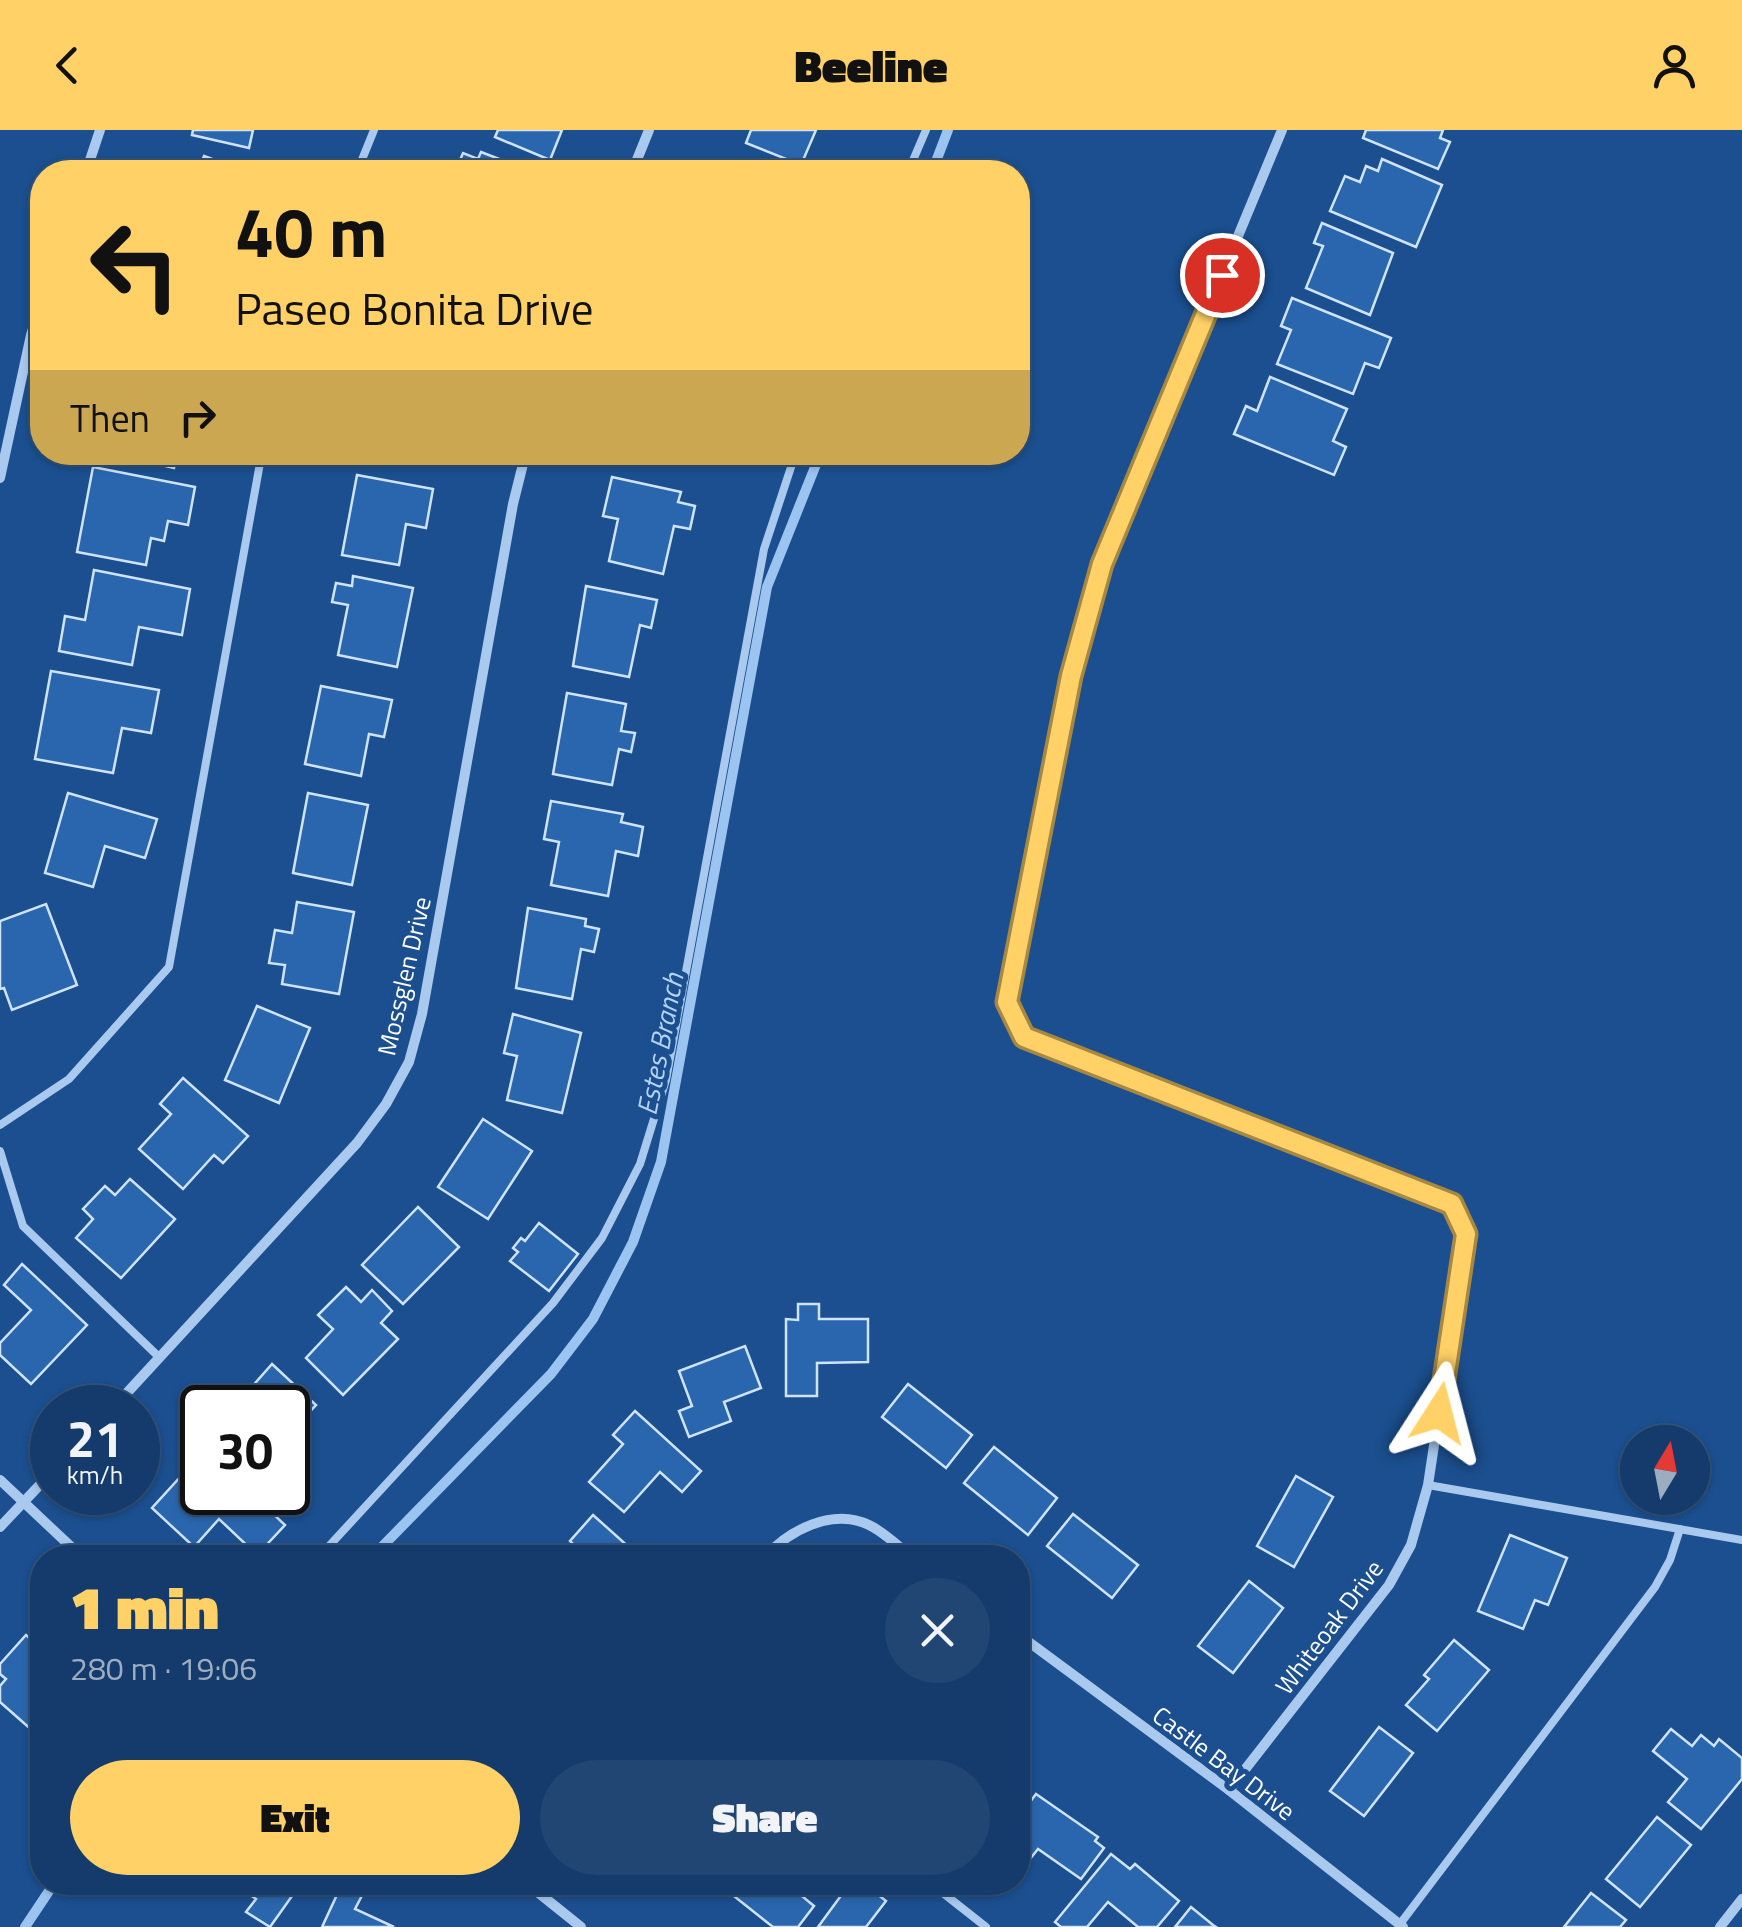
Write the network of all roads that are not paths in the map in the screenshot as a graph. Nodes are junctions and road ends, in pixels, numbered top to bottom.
1 (100, 130) edge
2 (374, 130) edge
3 (650, 130) edge
4 (926, 130) edge
5 (1282, 130) edge
6 (90, 160) edge
7 (362, 160) edge
8 (637, 160) edge
9 (913, 160) edge
10 (30, 340) edge
11 (260, 465) edge
12 (523, 465) edge
13 (792, 465) edge
14 (0, 478) edge
15 (0, 1125) edge
16 (0, 1152) edge
17 (160, 1358) junction
18 (135, 1385) edge
19 (0, 1480) edge
20 (1428, 1485) junction
21 (30, 1496) edge
22 (24, 1502) junction
23 (0, 1527) edge
24 (1680, 1529) junction
25 (1742, 1540) edge
26 (70, 1545) edge
27 (330, 1545) edge
28 (778, 1545) edge
29 (895, 1545) edge
30 (1030, 1643) edge
31 (1230, 1790) junction
32 (540, 1895) edge
33 (945, 1895) edge
34 (1742, 1899) edge
35 (1401, 1926) edge
36 (581, 1927) edge
37 (986, 1927) edge
38 (1720, 1927) edge

1 - 6 street
2 - 7 lane
3 - 8 street
4 - 9 lane
5 - 20 street, Whiteoak Drive
10 - 14 street
11 - 15 lane
12 - 17 street, Mossglen Drive
13 - 27 lane
16 - 17 lane
17 - 18 street, Mossglen Drive
19 - 22 street
20 - 24 lane
20 - 31 street, Whiteoak Drive
21 - 22 street
22 - 23 street
22 - 26 street
24 - 25 lane
24 - 35 lane
28 - 29 street
30 - 31 street, Castle Bay Drive
31 - 35 street, Castle Bay Drive
32 - 36 street
33 - 37 lane
34 - 38 street

